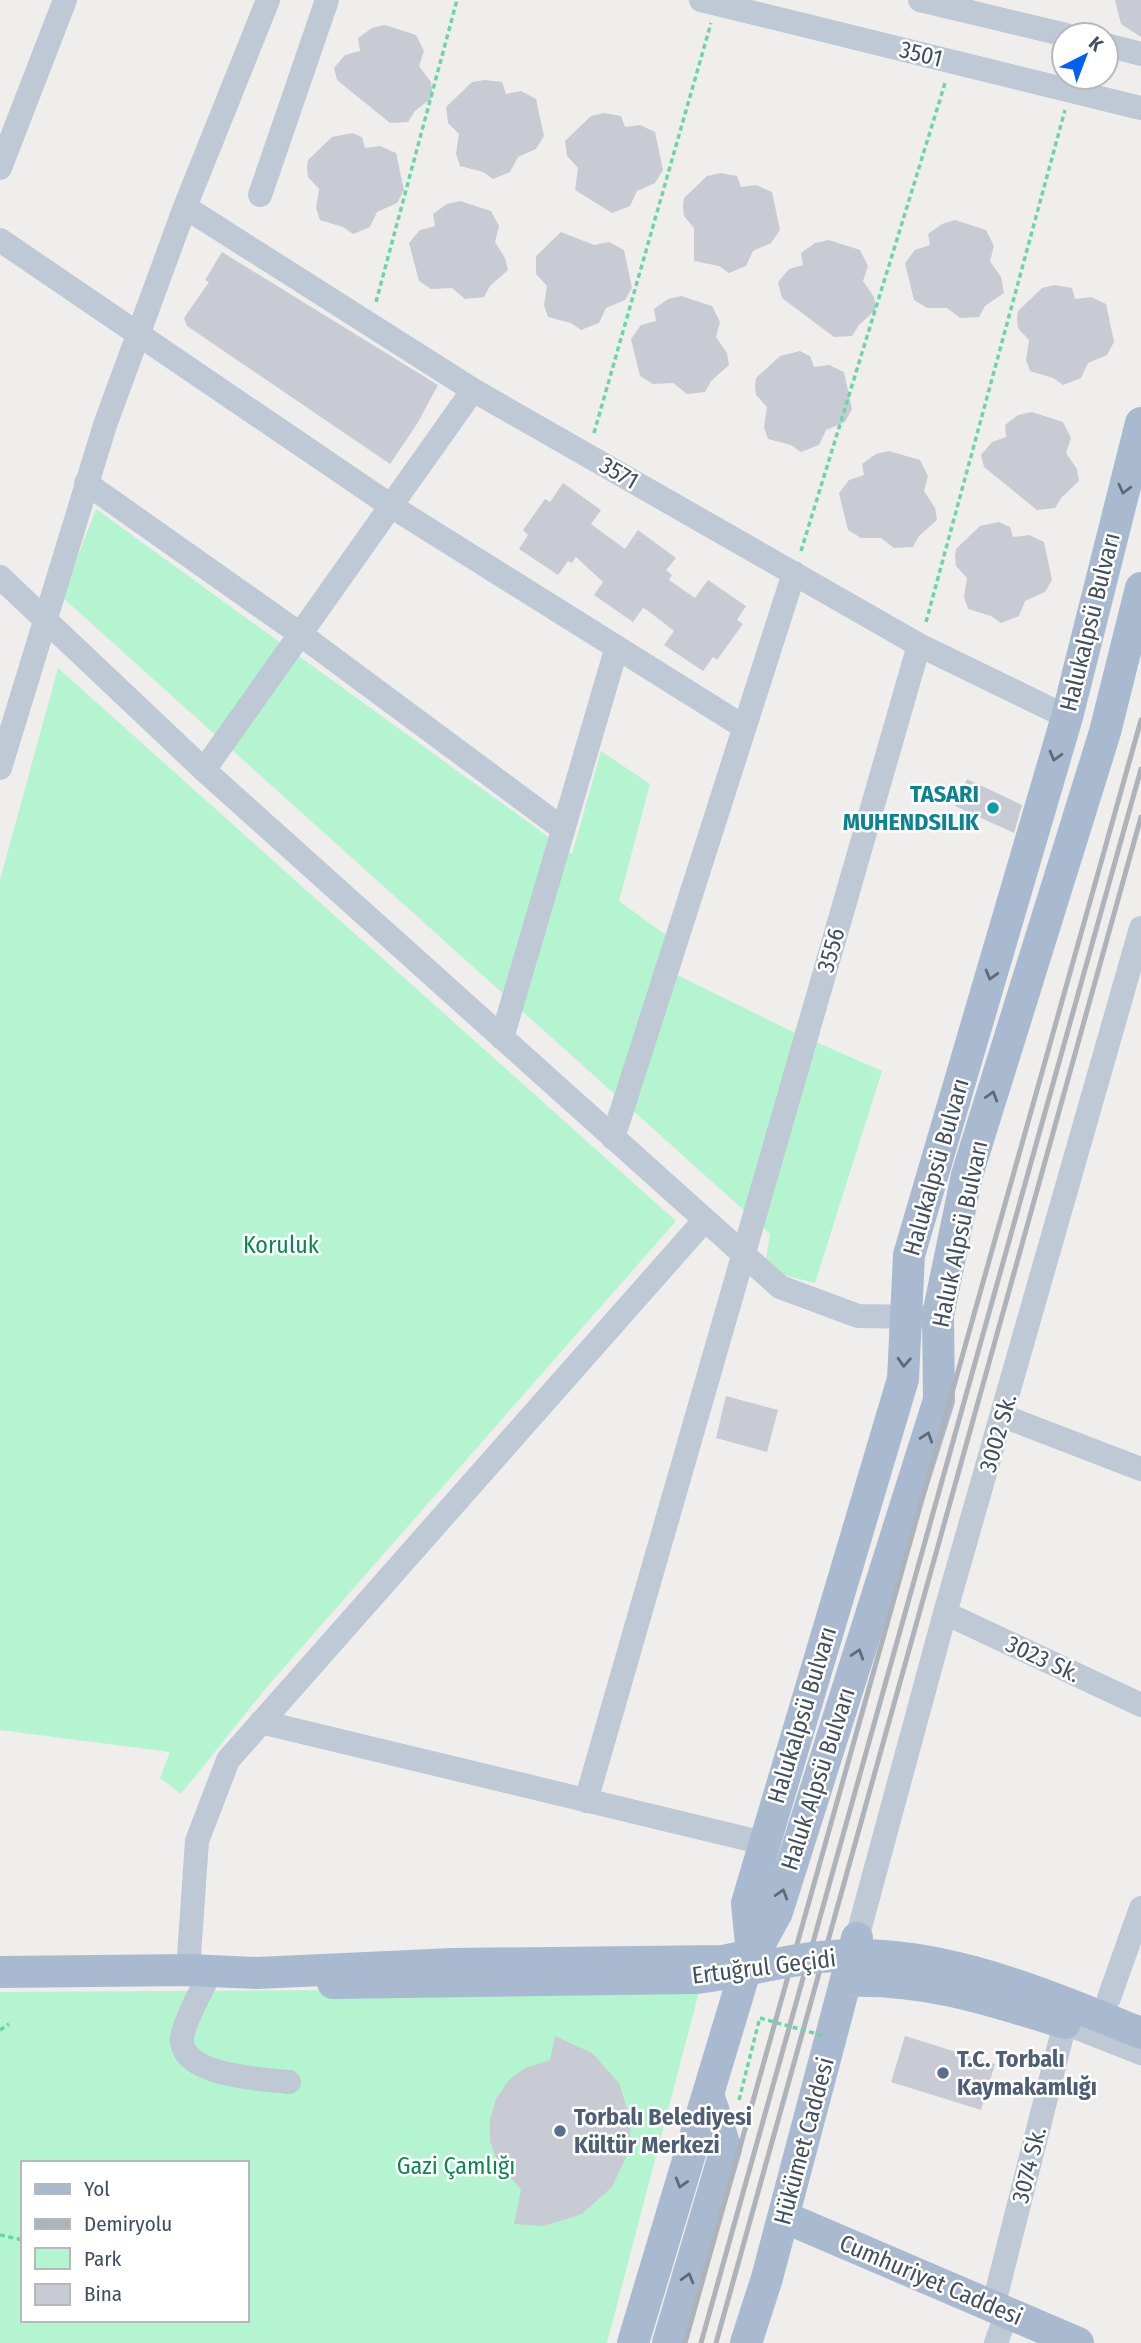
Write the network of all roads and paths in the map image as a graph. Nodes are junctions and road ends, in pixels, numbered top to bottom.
1 (65, 0) edge
2 (268, 0) edge
3 (327, 0) edge
4 (457, 0) edge
5 (919, 0) edge
6 (709, 2) edge
7 (962, 5) edge
8 (1050, 30) edge
9 (1120, 49) edge
10 (1141, 54) edge
11 (951, 62) junction
12 (1050, 86) edge
13 (1070, 91) joint
14 (1141, 108) edge
15 (0, 168) edge
16 (260, 195) dead end
17 (185, 207) junction
18 (0, 240) edge
19 (370, 324) junction
20 (138, 336) junction
21 (473, 390) junction
22 (1141, 423) edge
23 (588, 455) junction
24 (86, 483) junction
25 (391, 506) junction
26 (794, 573) junction
27 (0, 578) edge
28 (1141, 588) edge
29 (45, 617) junction
30 (300, 634) junction
31 (919, 645) junction
32 (616, 650) junction
33 (1066, 717) junction
34 (744, 727) junction
35 (0, 768) edge
36 (204, 770) junction
37 (563, 828) junction
38 (1141, 928) edge
39 (502, 1038) junction
40 (612, 1138) junction
41 (704, 1221) junction
42 (742, 1255) junction
43 (938, 1315) junction
44 (905, 1318) junction
45 (1003, 1416) junction
46 (1139, 1461) edge
47 (946, 1613) junction
48 (1141, 1705) edge
49 (261, 1722) junction
50 (586, 1801) junction
51 (764, 1843) junction
52 (1141, 1908) edge
53 (857, 1938) joint
54 (752, 1955) junction
55 (200, 1971) junction
56 (0, 1972) edge
57 (257, 1973) junction
58 (846, 1981) junction
59 (1109, 1998) dead end
60 (1065, 2023) junction
61 (9, 2024) dead end
62 (0, 2030) edge
63 (1141, 2033) edge
64 (824, 2036) dead end
65 (1141, 2053) edge
66 (289, 2082) dead end
67 (708, 2094) junction
68 (739, 2100) dead end
69 (784, 2217) junction
70 (0, 2235) edge
71 (21, 2240) edge
72 (1000, 2310) junction
73 (633, 2343) edge
74 (668, 2343) edge
75 (746, 2343) edge
76 (996, 2343) edge
77 (1078, 2343) edge

1 - 15 street
2 - 17 street
3 - 16 street
4 - 19 path
5 - 7 street
6 - 11 street, 3501
6 - 23 path
7 - 8 street
9 - 10 street
11 - 12 street, 3501
11 - 26 path
13 - 14 street, 3501
13 - 31 path
17 - 19 street, 3571
17 - 20 street
18 - 20 street
19 - 21 street, 3571
20 - 24 street
20 - 25 street
21 - 23 street, 3571
21 - 25 street
22 -> 33 main road, Halukalpsü Bulvarı
23 - 26 street, 3571
24 - 29 street
24 - 30 street
25 - 30 street
25 - 32 street
26 - 31 street, 3571
26 - 34 street
27 - 29 street
43 -> 28 main road, Haluk Alpsü Bulvarı
29 - 35 street
29 - 36 street
30 - 36 street
30 - 37 street
31 - 33 street, 3571
31 - 42 street, 3556
32 - 34 street
32 - 37 street
33 -> 44 main road, Halukalpsü Bulvarı
34 - 40 street
36 - 39 street
37 - 39 street
38 - 45 street, 3002 Sk.
39 - 40 street
40 - 41 street
41 - 42 street
41 - 49 street
42 - 44 street
42 - 50 street, 3556
43 - 44 street
54 -> 43 main road, Haluk Alpsü Bulvarı
44 -> 51 main road, Halukalpsü Bulvarı
45 - 46 street
45 - 47 street, 3002 Sk.
47 - 48 street, 3023 Sk.
47 - 53 street, 3002 Sk.
49 - 50 street
49 - 55 street
50 - 51 street
51 - 54 main road, Halukalpsü Bulvarı
52 - 59 street
53 - 58 main road, Hükümet Caddesi
54 - 57 main road
54 - 67 main road
55 - 56 main road
55 - 57 main road
55 - 66 street
57 - 63 main road, Ertuğrul Geçidi, bridge
58 - 60 main road
58 - 69 main road, Hükümet Caddesi
60 - 65 street
60 - 72 street, 3074 Sk.
61 - 62 path
64 - 68 path, bridge
67 -> 73 main road
74 -> 67 main road
69 - 72 main road, Cumhuriyet Caddesi
69 - 75 main road, Hükümet Caddesi
70 - 71 path
72 - 76 street, 3074 Sk.
72 - 77 main road, Cumhuriyet Caddesi

